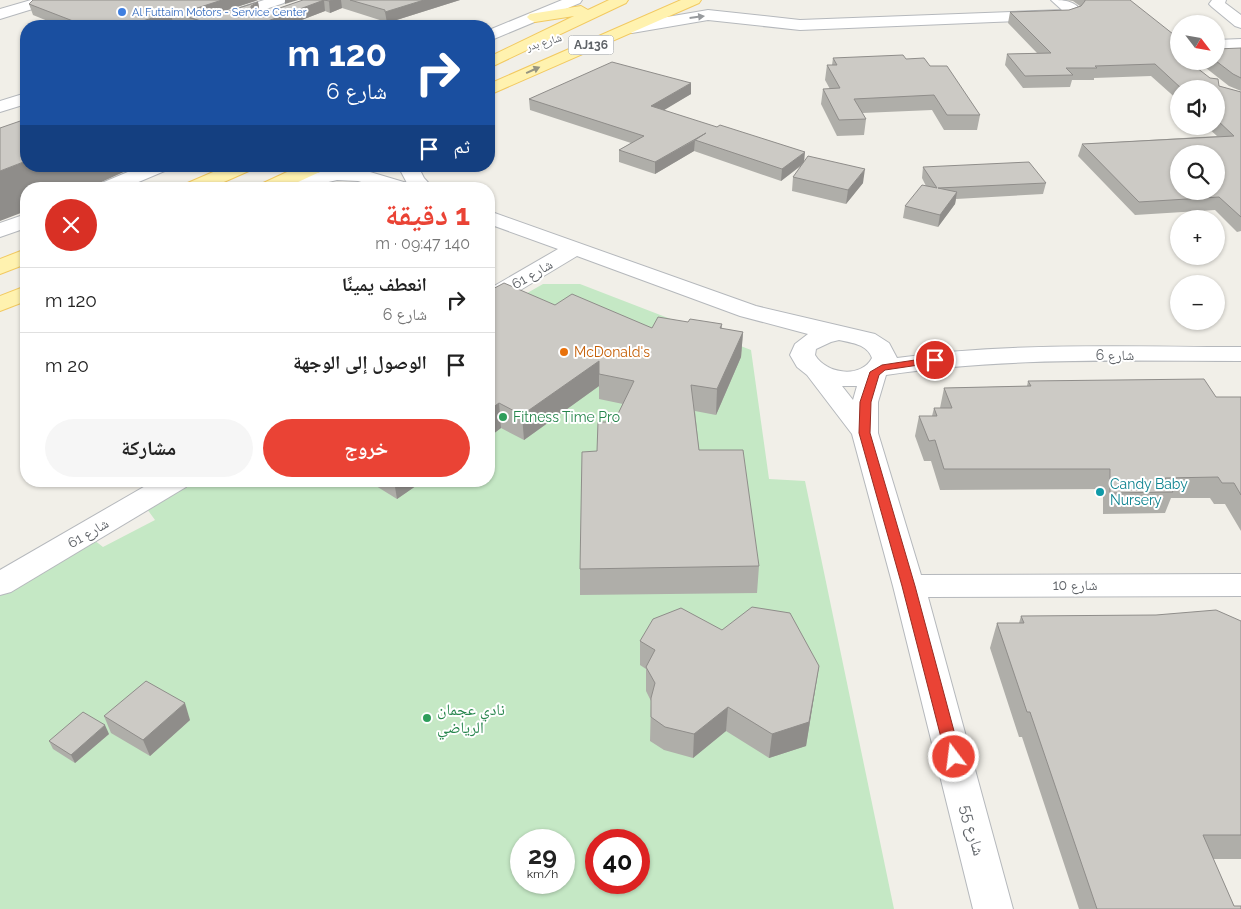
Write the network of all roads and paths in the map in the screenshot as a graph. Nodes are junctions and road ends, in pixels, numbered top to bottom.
1 (7, 0) edge
2 (47, 0) edge
3 (279, 0) edge
4 (575, 0) edge
5 (621, 0) edge
6 (694, 0) edge
7 (1058, 0) edge
8 (1219, 0) edge
9 (0, 2) edge
10 (730, 2) dead end
11 (637, 7) dead end
12 (294, 8) edge
13 (600, 9) junction
14 (0, 14) edge
15 (535, 17) junction
16 (737, 18) junction
17 (218, 20) edge
18 (258, 20) edge
19 (1241, 23) edge
20 (632, 28) junction
21 (495, 34) edge
22 (1241, 44) edge
23 (1225, 45) edge
24 (517, 50) junction
25 (495, 60) edge
26 (20, 86) edge
27 (495, 87) edge
28 (0, 92) edge
29 (20, 100) edge
30 (0, 107) edge
31 (145, 172) edge
32 (205, 172) edge
33 (230, 172) edge
34 (304, 172) edge
35 (121, 182) edge
36 (191, 182) edge
37 (206, 182) edge
38 (282, 182) edge
39 (302, 182) edge
40 (383, 182) edge
41 (495, 219) edge
42 (20, 223) edge
43 (0, 231) edge
44 (574, 249) junction
45 (20, 259) edge
46 (0, 267) edge
47 (495, 295) edge
48 (20, 296) edge
49 (0, 304) edge
50 (748, 311) junction
51 (839, 333) junction
52 (866, 338) junction
53 (1241, 354) edge
54 (990, 355) junction
55 (810, 364) junction
56 (878, 371) junction
57 (865, 433) junction
58 (166, 487) edge
59 (0, 584) edge
60 (1241, 585) edge
61 (909, 586) junction
62 (993, 909) edge

1 - 9 street
2 - 14 street
3 - 17 street
4 - 15 street
5 - 13 main road, AJ136
6 - 20 main road, AJ136
7 - 16 street
8 - 19 street
10 - 16 street
11 - 24 main road, شارع بدر
12 - 18 street
13 - 15 main road
13 - 24 main road, AJ136
15 - 21 street
20 -> 16 street
27 -> 20 main road, AJ136
22 - 23 street
24 - 25 main road, AJ136
26 - 28 street
29 - 30 street
31 - 35 street
32 - 36 main road
33 - 37 main road
34 - 38 main road
39 - 40 street
41 - 44 street
42 - 43 street
44 - 47 street, شارع 61
44 - 50 street
45 - 46 main road
48 - 49 main road
50 - 51 street, شارع 6
50 - 55 street, شارع 55
51 - 52 street, شارع 6
51 - 55 street
52 - 54 street, شارع 6
52 - 56 street
53 - 54 street, شارع 6
54 - 56 street, شارع 6
55 - 56 street, شارع 6
55 - 57 street, شارع 55
56 - 57 street, شارع 55
57 - 61 street, شارع 55
58 - 59 street, شارع 61
60 - 61 street, شارع 10
61 - 62 street, شارع 55

